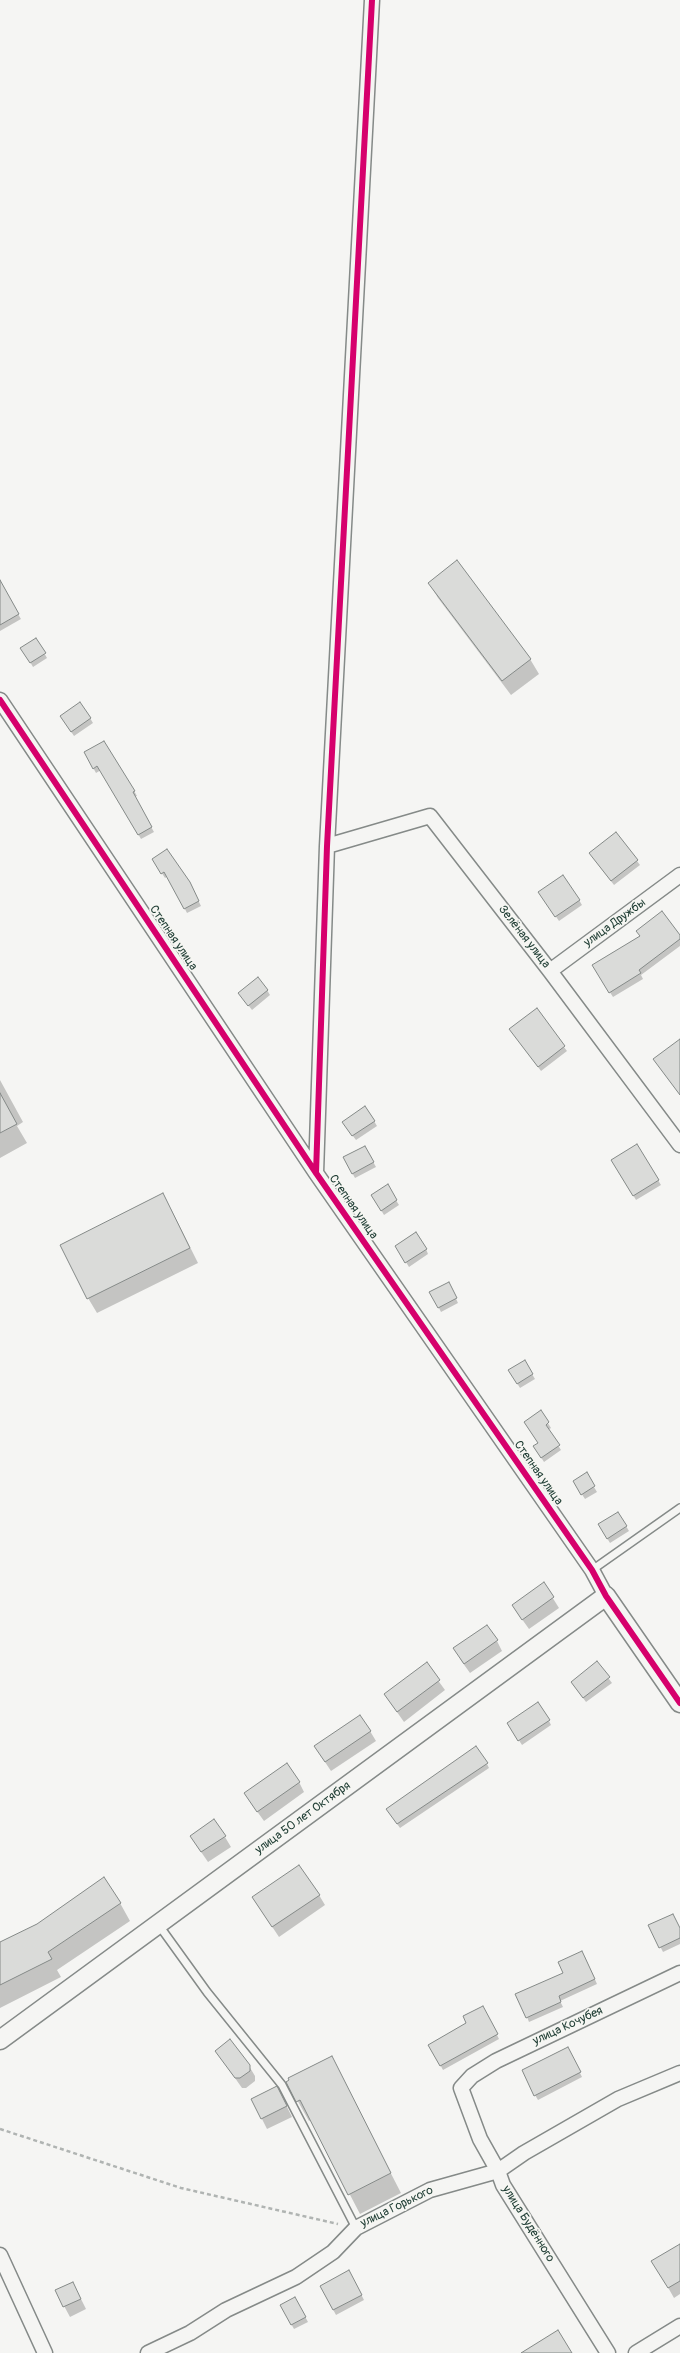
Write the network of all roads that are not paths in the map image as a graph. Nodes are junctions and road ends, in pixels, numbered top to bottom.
1 (372, 0) edge
2 (0, 700) edge
3 (327, 846) junction
4 (680, 875) edge
5 (550, 971) junction
6 (675, 1127) edge
7 (680, 1145) edge
8 (316, 1173) junction
9 (680, 1508) edge
10 (592, 1570) junction
11 (606, 1596) junction
12 (680, 1703) edge
13 (158, 1924) junction
14 (680, 1972) edge
15 (0, 2040) edge
16 (680, 2073) edge
17 (461, 2088) joint
18 (498, 2171) junction
19 (356, 2228) junction
20 (0, 2255) edge
21 (680, 2326) edge
22 (45, 2353) edge
23 (148, 2353) edge
24 (608, 2353) edge
25 (636, 2353) edge

1 - 3 street
2 - 8 street, Степная улица
3 - 5 street, Зелёная улица
3 - 8 street
4 - 5 street, улица Дружбы
5 - 6 street, Зелёная улица
6 - 7 street, Зелёная улица
8 - 10 street, Степная улица
9 - 10 lane
10 - 11 street, Степная улица
11 - 12 street, Степная улица
11 - 13 street, улица 50 лет Октября
13 - 15 street, улица 50 лет Октября
13 - 19 lane
14 - 17 street, улица Кочубея
16 - 18 street, улица Горького
17 - 18 street, улица Будённого
18 - 19 street, улица Горького
18 - 24 street, улица Будённого
19 - 23 street, улица Горького
20 - 22 street
21 - 25 street

